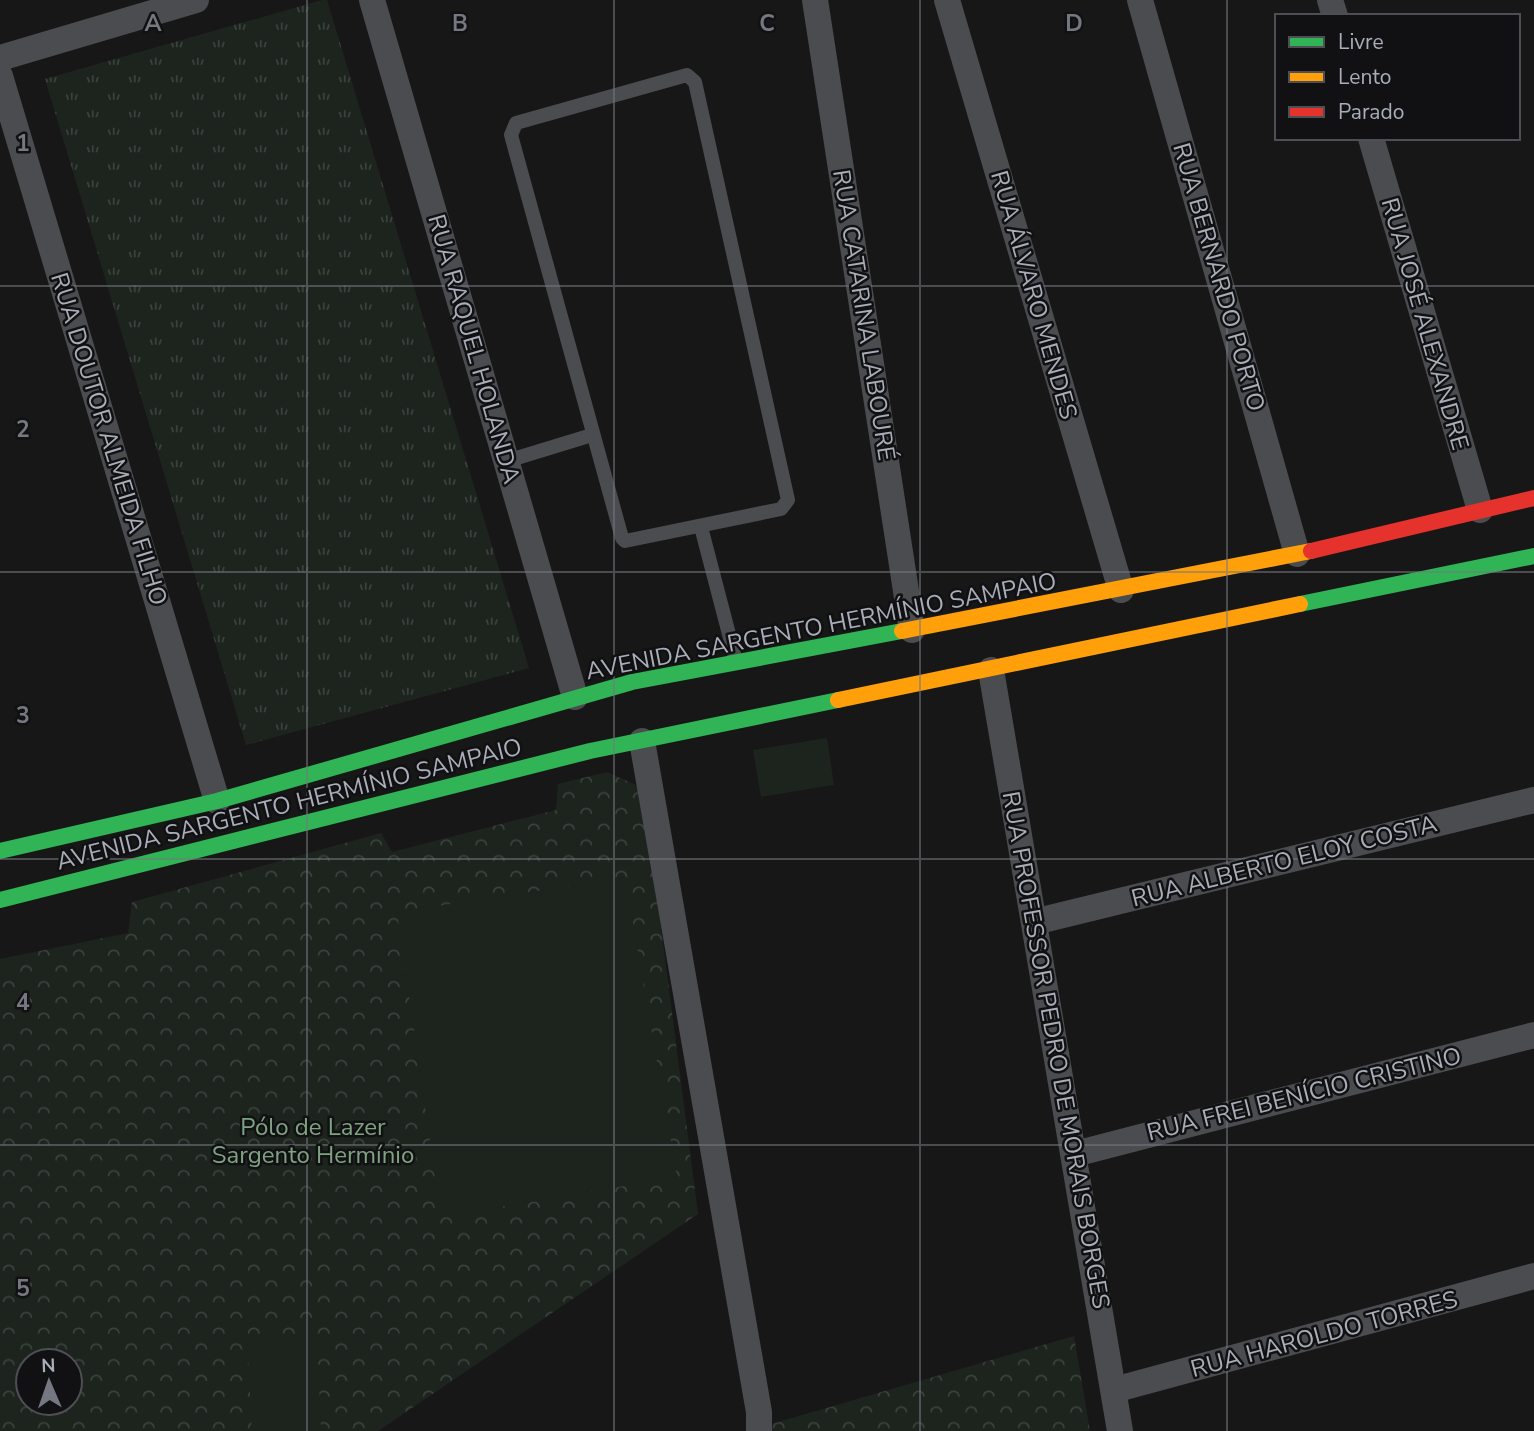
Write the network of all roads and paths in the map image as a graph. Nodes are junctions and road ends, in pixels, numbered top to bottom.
1 (197, 0) edge
2 (372, 0) edge
3 (815, 0) edge
4 (947, 0) edge
5 (1140, 0) edge
6 (0, 58) edge
7 (0, 76) edge
8 (1372, 140) edge
9 (592, 435) junction
10 (508, 461) junction
11 (1534, 498) edge
12 (1480, 510) junction
13 (701, 527) junction
14 (1297, 554) junction
15 (1534, 556) edge
16 (1121, 590) junction
17 (912, 630) junction
18 (736, 661) junction
19 (991, 670) junction
20 (575, 697) junction
21 (642, 741) junction
22 (1534, 800) edge
23 (217, 801) junction
24 (0, 851) edge
25 (0, 900) edge
26 (1034, 922) junction
27 (1534, 1035) edge
28 (1075, 1154) junction
29 (1534, 1276) edge
30 (1114, 1390) junction
31 (759, 1431) edge
32 (1120, 1431) edge

1 - 6 street
2 - 10 street, RUA RAQUEL HOLANDA
3 - 17 street, RUA CATARINA LABOURÉ
4 - 16 street, RUA ÁLVARO MENDES
5 - 14 street, RUA BERNARDO PORTO
7 - 23 street, RUA DOUTOR ALMEIDA FILHO
8 - 12 street, RUA JOSÉ ALEXANDRE
9 - 10 lane
9 - 13 lane
9 - 13 lane
10 - 20 street, RUA RAQUEL HOLANDA
11 - 12 main road, AVENIDA SARGENTO HERMÍNIO SAMPAIO
12 - 14 main road, AVENIDA SARGENTO HERMÍNIO SAMPAIO
13 - 18 lane
14 - 16 main road, AVENIDA SARGENTO HERMÍNIO SAMPAIO
15 - 19 main road, AVENIDA SARGENTO HERMÍNIO SAMPAIO
16 - 17 main road, AVENIDA SARGENTO HERMÍNIO SAMPAIO
17 - 18 main road, AVENIDA SARGENTO HERMÍNIO SAMPAIO
18 - 20 main road, AVENIDA SARGENTO HERMÍNIO SAMPAIO
19 - 21 main road, AVENIDA SARGENTO HERMÍNIO SAMPAIO
19 - 26 street, RUA PROFESSOR PEDRO DE MORAIS BORGES
20 - 23 main road, AVENIDA SARGENTO HERMÍNIO SAMPAIO
21 - 25 main road, AVENIDA SARGENTO HERMÍNIO SAMPAIO
21 - 31 street
22 - 26 street, RUA ALBERTO ELOY COSTA
23 - 24 main road, AVENIDA SARGENTO HERMÍNIO SAMPAIO
26 - 28 street, RUA PROFESSOR PEDRO DE MORAIS BORGES
27 - 28 street, RUA FREI BENÍCIO CRISTINO
28 - 30 street, RUA PROFESSOR PEDRO DE MORAIS BORGES
29 - 30 street, RUA HAROLDO TORRES
30 - 32 street, RUA PROFESSOR PEDRO DE MORAIS BORGES

